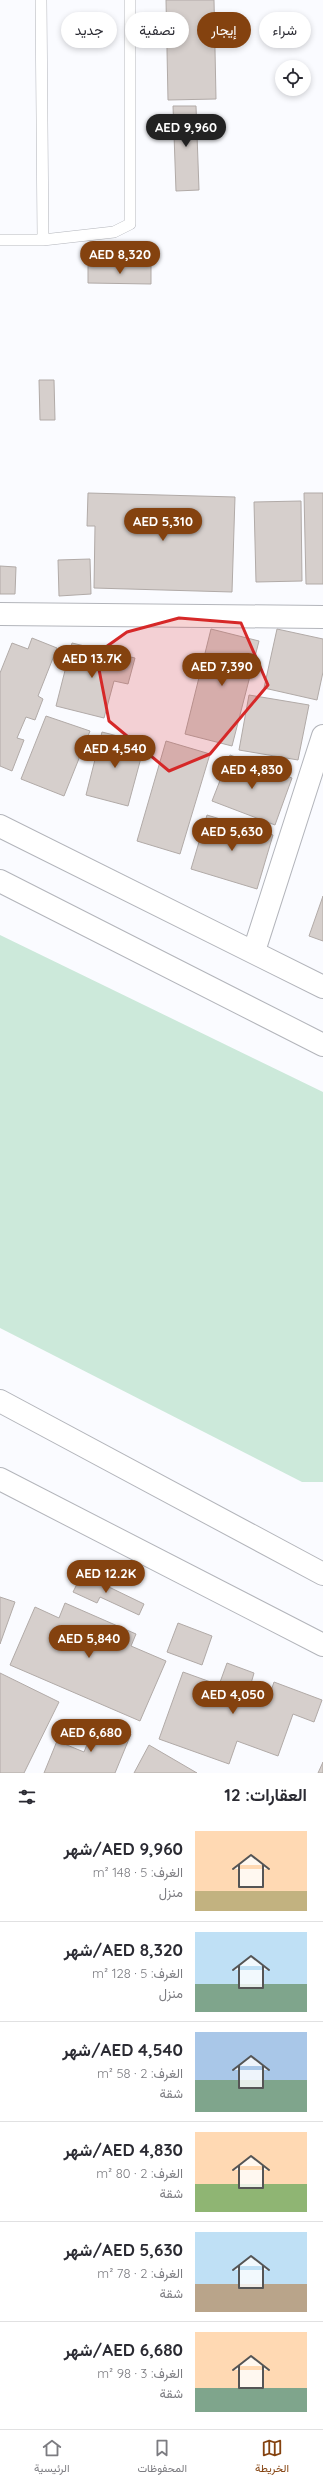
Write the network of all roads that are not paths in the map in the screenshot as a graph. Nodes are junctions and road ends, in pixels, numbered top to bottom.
1 (41, 0) edge
2 (130, 0) edge
3 (0, 240) edge
4 (42, 240) junction
5 (0, 614) edge
6 (323, 618) edge
7 (323, 736) edge
8 (0, 826) edge
9 (0, 881) edge
10 (254, 951) junction
11 (323, 987) edge
12 (323, 1045) edge
13 (0, 1401) edge
14 (0, 1479) edge
15 (323, 1574) edge
16 (323, 1645) edge

1 - 4 lane
2 - 4 lane
3 - 4 lane
5 - 6 street
7 - 10 street
8 - 10 street
9 - 12 street
10 - 11 street
13 - 15 street
14 - 16 street

